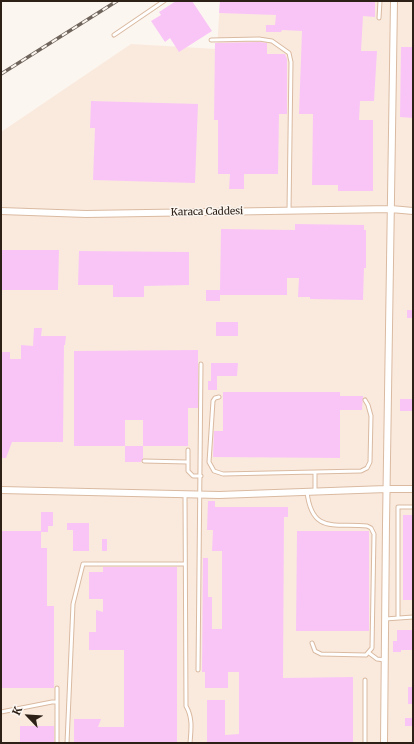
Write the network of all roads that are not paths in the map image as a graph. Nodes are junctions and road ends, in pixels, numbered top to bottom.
1 (164, 1) edge
2 (380, 1) edge
3 (394, 1) edge
4 (379, 18) dead end
5 (114, 35) dead end
6 (211, 40) dead end
7 (391, 210) junction
8 (1, 211) edge
9 (289, 211) junction
10 (413, 211) edge
11 (201, 364) dead end
12 (219, 397) dead end
13 (365, 400) dead end
14 (188, 450) dead end
15 (144, 461) dead end
16 (188, 462) junction
17 (315, 472) junction
18 (201, 476) junction
19 (386, 489) junction
20 (413, 489) edge
21 (1, 490) edge
22 (307, 492) junction
23 (315, 492) junction
24 (185, 495) junction
25 (200, 495) junction
26 (413, 507) edge
27 (185, 564) junction
28 (413, 617) edge
29 (398, 618) junction
30 (385, 619) junction
31 (312, 643) dead end
32 (369, 653) junction
33 (385, 660) junction
34 (198, 670) dead end
35 (365, 680) dead end
36 (57, 688) dead end
37 (57, 702) junction
38 (1, 712) edge
39 (56, 743) edge
40 (67, 743) edge
41 (190, 743) edge
42 (365, 743) edge
43 (384, 743) edge

1 - 5 lane
2 - 4 lane
3 - 7 street
6 - 9 lane
7 - 9 street, Karaca Caddesi
7 - 10 street, Karaca Caddesi
7 - 19 street
8 - 9 street, Karaca Caddesi
11 - 18 lane
12 - 17 lane
13 - 17 lane
14 - 16 lane
15 - 16 lane
16 - 18 lane
17 - 23 lane
18 - 25 lane
19 - 20 street
19 - 23 street
19 - 30 street
21 - 24 street
22 - 23 street
22 - 25 street
22 - 32 lane
24 - 25 street
24 - 27 lane
25 - 34 lane
26 - 29 lane
27 - 40 lane
27 - 41 lane
28 - 29 lane
29 - 30 lane
30 - 33 street
31 - 32 lane
32 - 33 lane
33 - 43 street
35 - 42 lane
36 - 37 lane
37 - 38 lane
37 - 39 lane

